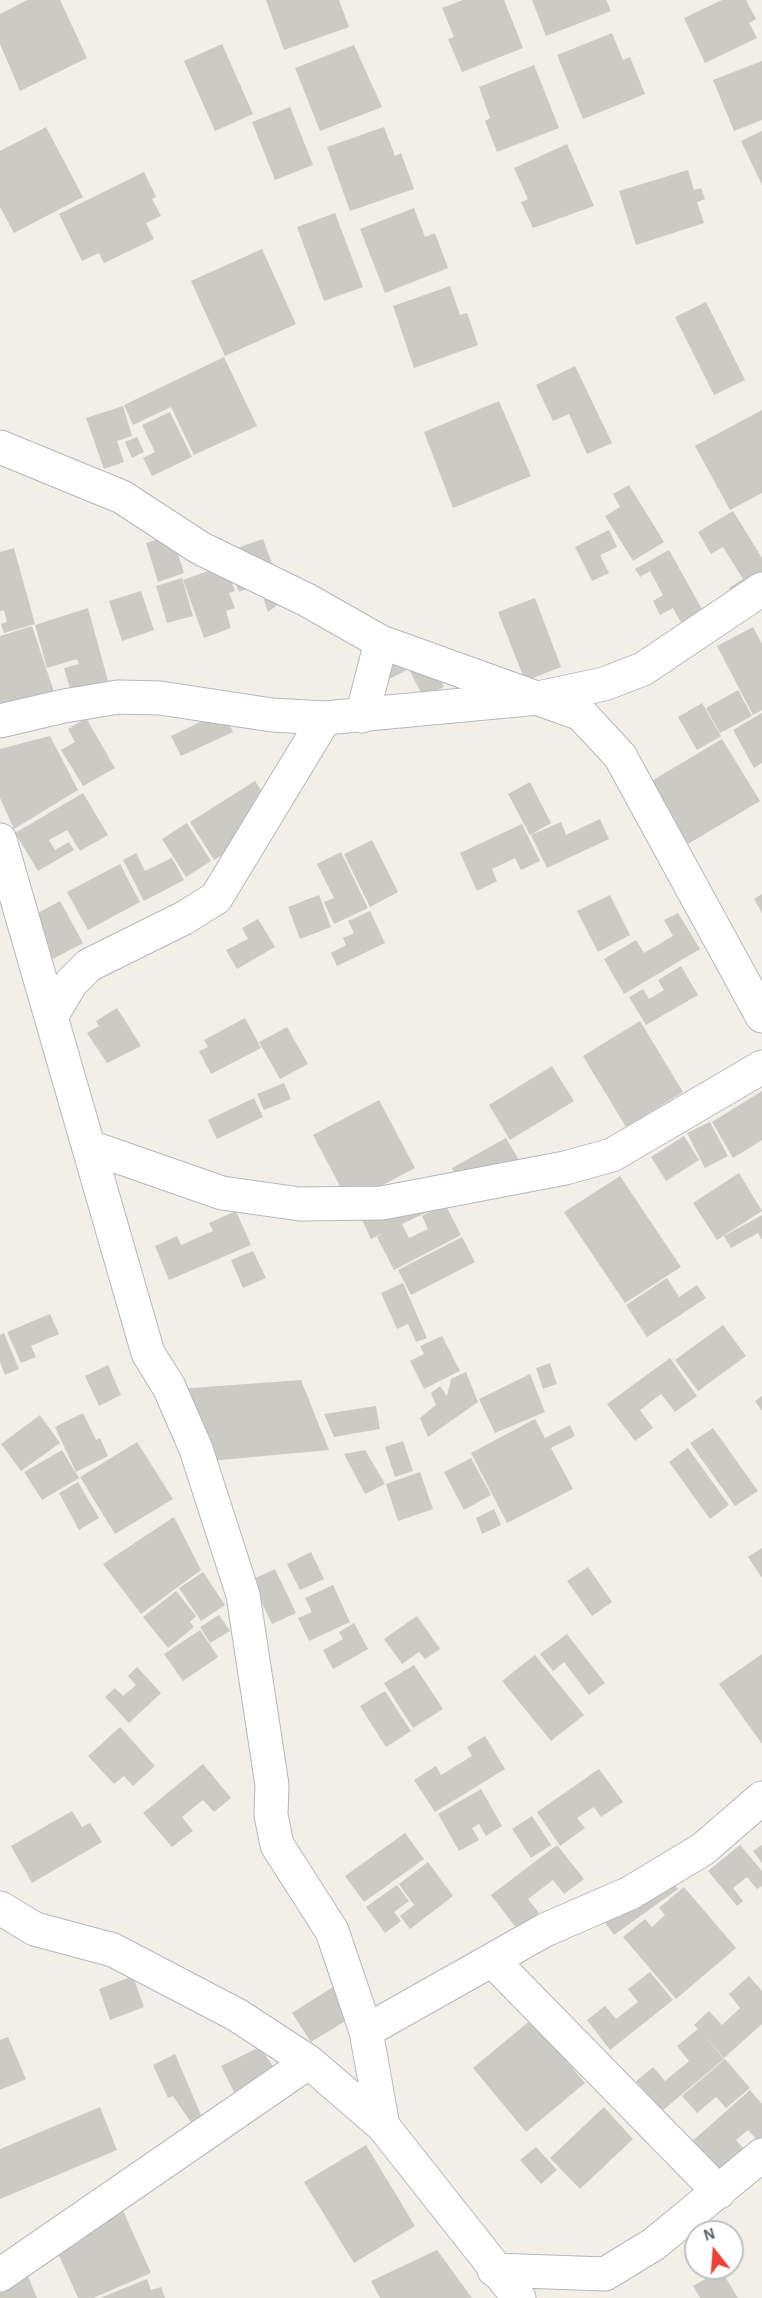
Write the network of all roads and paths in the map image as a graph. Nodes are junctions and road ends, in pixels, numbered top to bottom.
1 (0, 447) edge
2 (762, 590) edge
3 (381, 642) junction
4 (538, 698) junction
5 (362, 716) junction
6 (326, 717) junction
7 (0, 721) edge
8 (0, 840) edge
9 (52, 1015) junction
10 (762, 1016) edge
11 (762, 1067) edge
12 (90, 1147) junction
13 (762, 1798) edge
14 (0, 1908) edge
15 (493, 1961) junction
16 (366, 2031) junction
17 (309, 2062) junction
18 (383, 2126) junction
19 (762, 2155) edge
20 (719, 2192) junction
21 (494, 2270) junction
22 (0, 2275) edge
23 (600, 2286) edge
24 (519, 2298) edge

1 - 3 street
2 - 4 street
3 - 4 street
3 - 5 street
4 - 5 street
4 - 10 street
5 - 6 street
6 - 7 street
6 - 9 street
8 - 9 street
9 - 12 street
11 - 12 street
12 - 16 street
13 - 15 street
14 - 17 street
15 - 16 street
15 - 20 street
16 - 18 street
17 - 18 street
17 - 22 street
18 - 21 street
19 - 20 street
20 - 23 street
21 - 23 street
21 - 24 street

